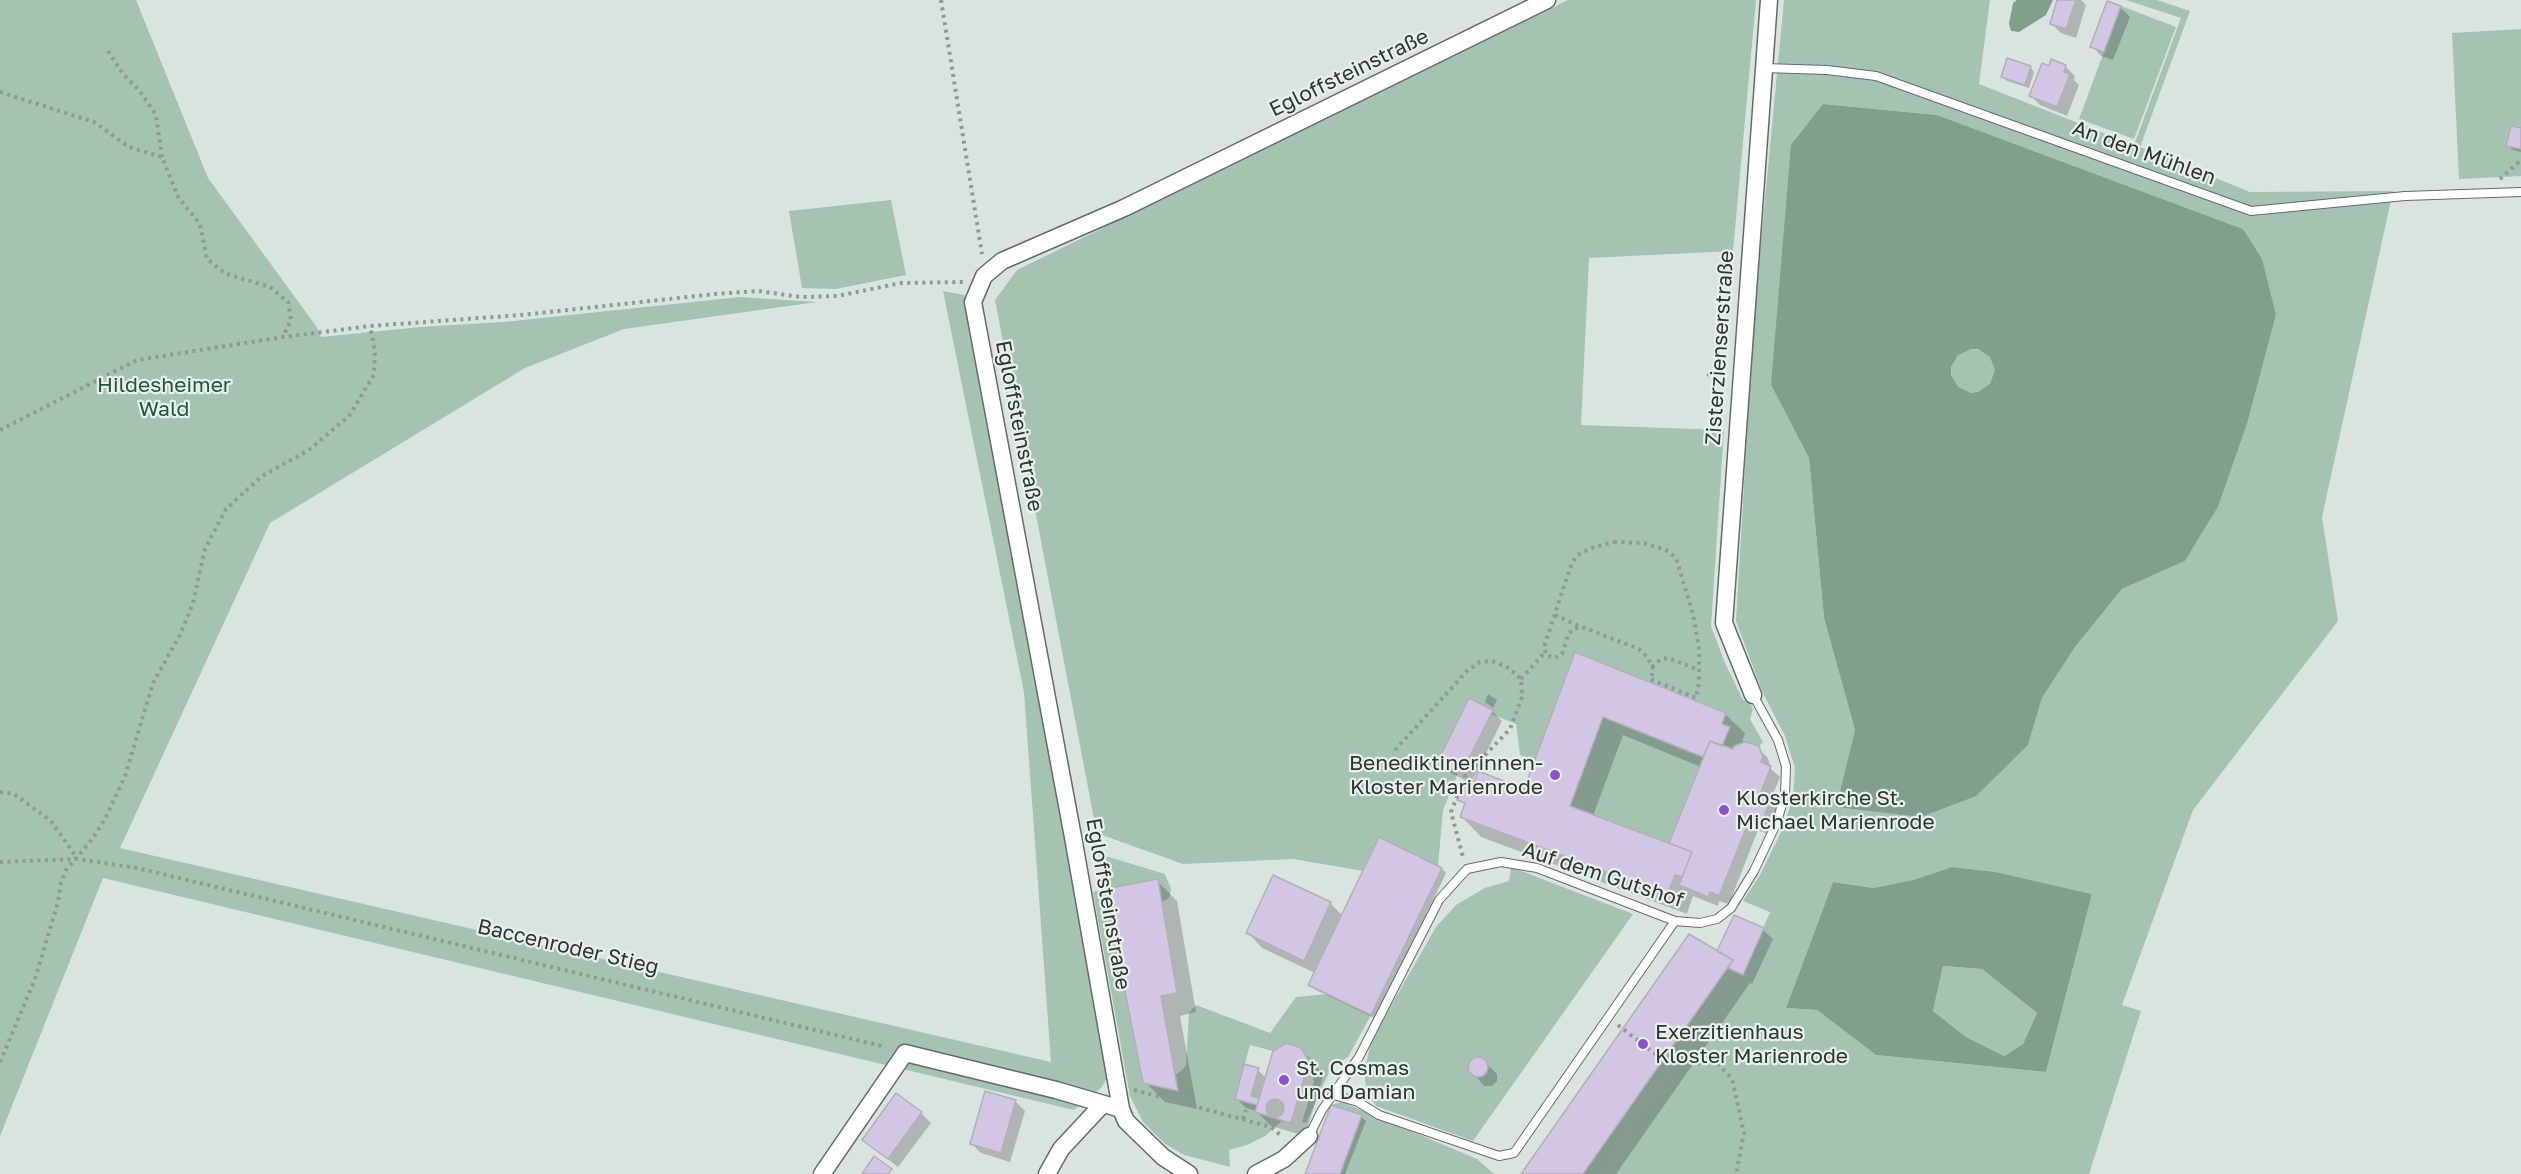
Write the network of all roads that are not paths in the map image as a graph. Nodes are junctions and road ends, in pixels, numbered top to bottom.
1 (1547, 0) edge
2 (1769, 0) edge
3 (1764, 68) junction
4 (2521, 192) edge
5 (1753, 695) joint
6 (1675, 921) junction
7 (1334, 1095) junction
8 (1102, 1105) junction
9 (1121, 1109) junction
10 (1309, 1136) joint
11 (822, 1174) edge
12 (1047, 1174) edge
13 (1189, 1174) edge
14 (1256, 1174) edge

1 - 9 street, Egloffsteinstraße
2 - 3 street, Zisterzienserstraße
3 - 4 lane, An den Mühlen
3 - 5 street, Zisterzienserstraße
5 - 6 lane, Auf dem Gutshof
6 - 7 lane
6 - 7 lane, Auf dem Gutshof
7 - 10 lane
8 - 9 street
8 - 11 street
8 - 12 street
9 - 13 street, Egloffsteinstraße
10 - 14 street

